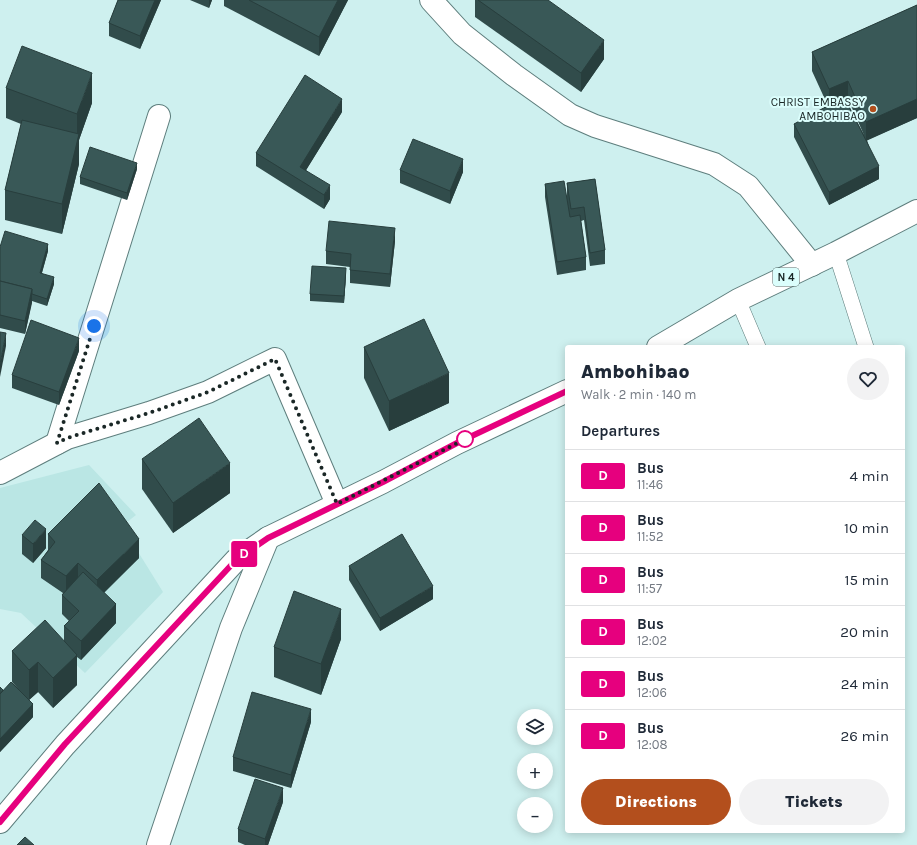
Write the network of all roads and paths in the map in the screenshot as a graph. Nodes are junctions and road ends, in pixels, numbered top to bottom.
1 (431, 0) edge
2 (159, 116) dead end
3 (917, 211) edge
4 (836, 253) junction
5 (812, 265) junction
6 (738, 300) junction
7 (661, 345) edge
8 (757, 345) edge
9 (865, 345) edge
10 (565, 392) edge
11 (57, 443) junction
12 (0, 473) edge
13 (337, 504) junction
14 (268, 538) junction
15 (0, 822) edge
16 (158, 845) edge

1 - 5 street
2 - 11 street
3 - 4 street, N 4
4 - 5 street, N 4
4 - 9 lane
5 - 6 street, N 4
6 - 7 street, N 4
6 - 8 lane
10 - 13 street
11 - 12 street
11 - 13 street
13 - 14 street
14 - 15 street
14 - 16 street

